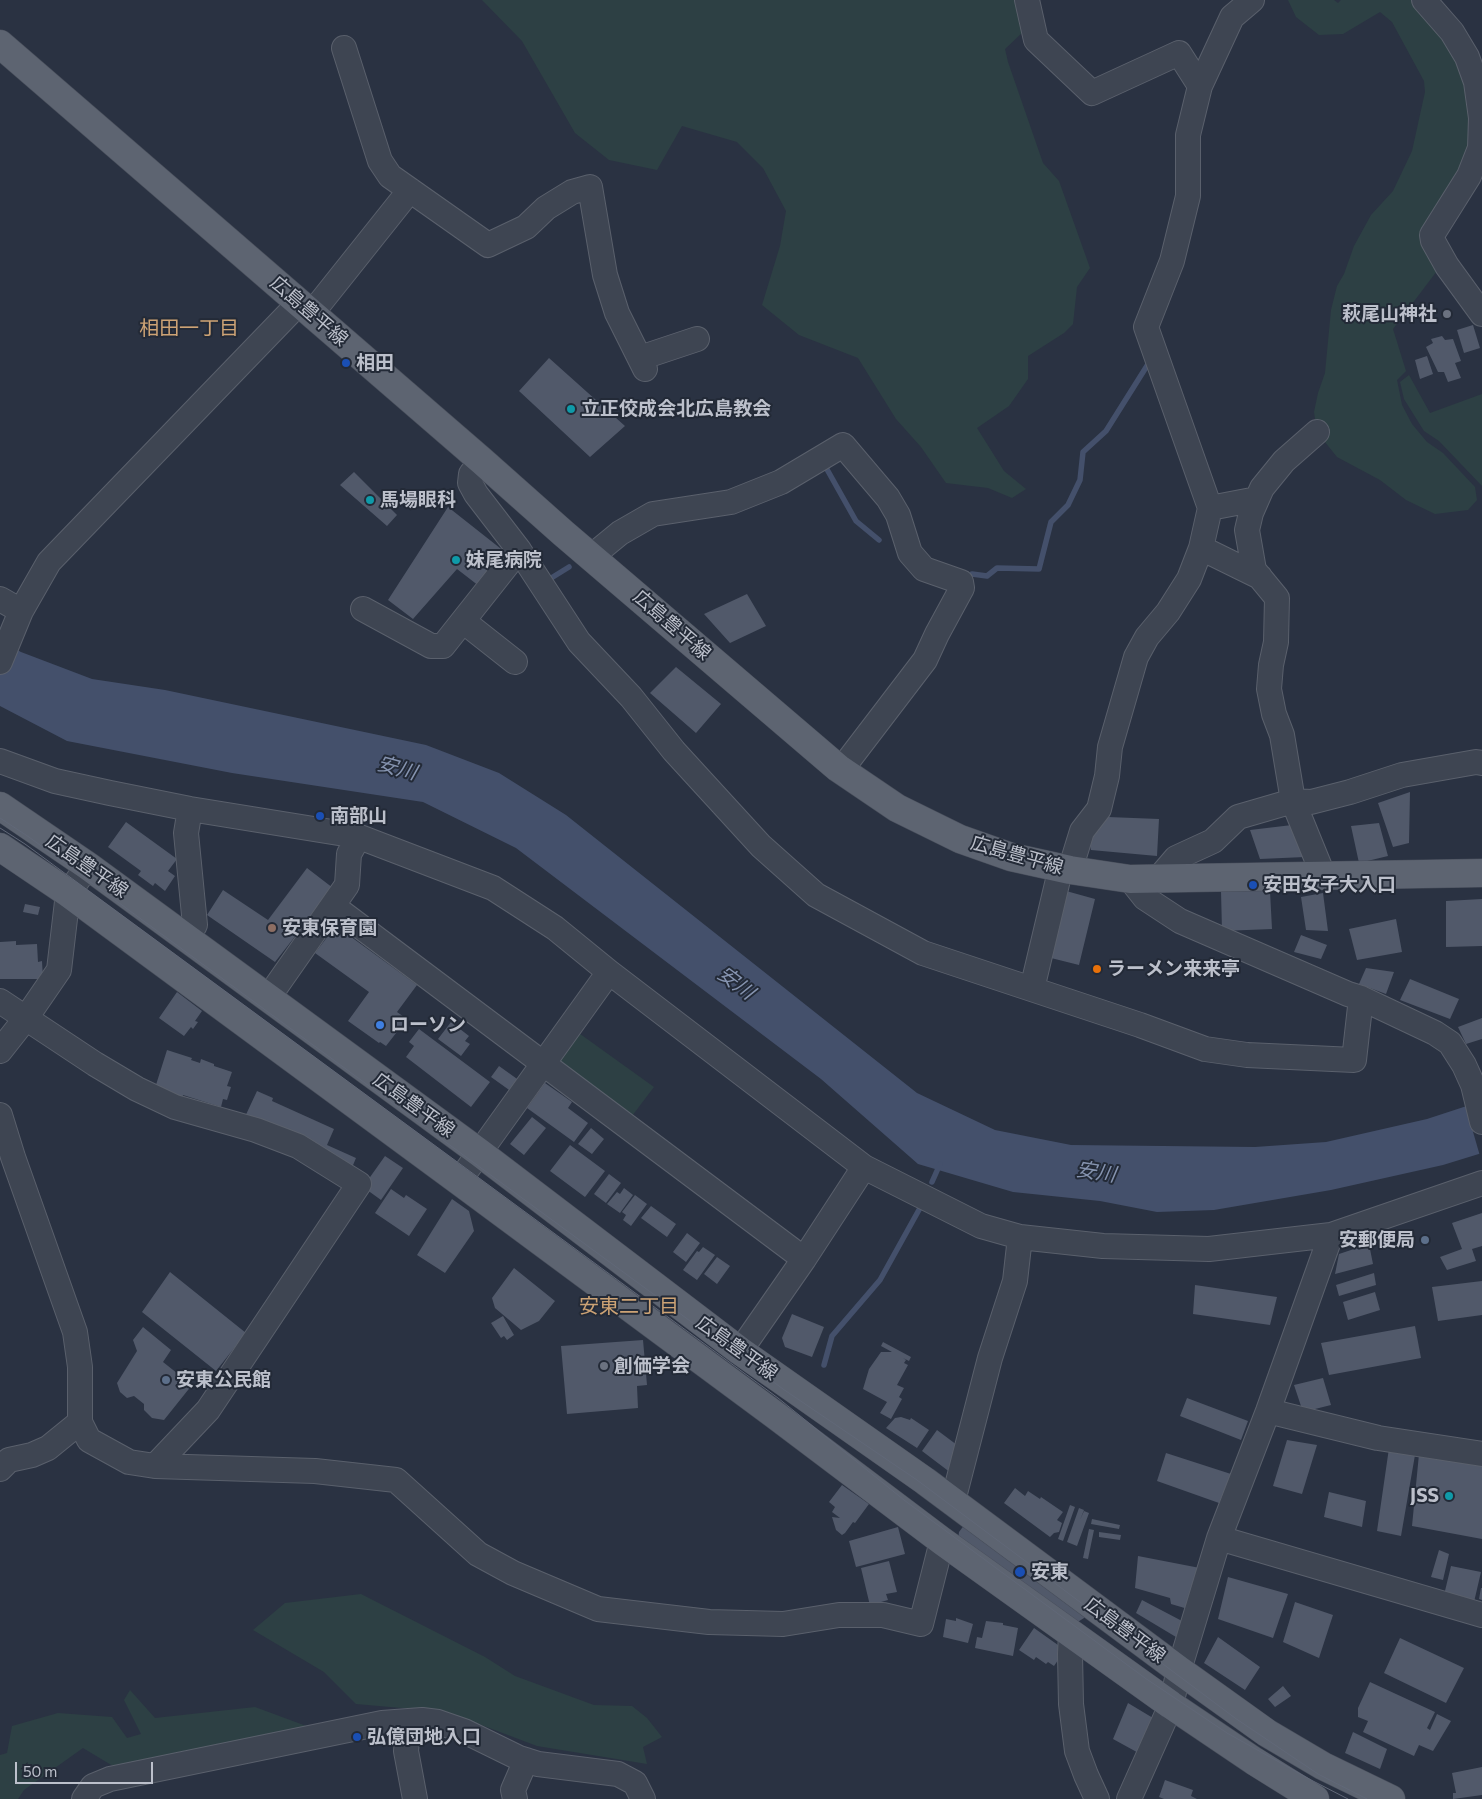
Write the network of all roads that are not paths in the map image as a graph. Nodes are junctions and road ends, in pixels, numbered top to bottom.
1 (1028, 0) edge
2 (1252, 0) edge
3 (1424, 0) edge
4 (0, 44) edge
5 (344, 48) dead end
6 (1200, 86) junction
7 (410, 190) junction
8 (306, 308) junction
9 (1482, 314) edge
10 (696, 339) dead end
11 (1317, 432) dead end
12 (482, 461) junction
13 (1257, 500) junction
14 (1210, 508) junction
15 (1201, 548) junction
16 (519, 550) junction
17 (592, 556) junction
18 (1260, 578) junction
19 (0, 599) edge
20 (363, 609) dead end
21 (21, 611) junction
22 (463, 620) junction
23 (0, 662) edge
24 (515, 662) dead end
25 (0, 761) edge
26 (1482, 763) edge
27 (842, 770) junction
28 (1292, 801) junction
29 (0, 806) edge
30 (190, 809) junction
31 (357, 836) junction
32 (0, 847) edge
33 (88, 866) junction
34 (1065, 869) junction
35 (1482, 873) edge
36 (1324, 876) junction
37 (1130, 879) junction
38 (1158, 879) junction
39 (68, 893) junction
40 (333, 906) junction
41 (187, 938) junction
42 (609, 972) junction
43 (1032, 989) junction
44 (268, 998) junction
45 (1361, 998) junction
46 (0, 1001) edge
47 (26, 1018) junction
48 (0, 1051) edge
49 (544, 1063) junction
50 (1477, 1088) edge
51 (0, 1115) edge
52 (1482, 1122) edge
53 (480, 1153) junction
54 (864, 1166) junction
55 (458, 1181) junction
56 (1482, 1183) edge
57 (1331, 1235) junction
58 (1020, 1237) junction
59 (804, 1259) junction
60 (740, 1351) junction
61 (1268, 1411) junction
62 (80, 1422) junction
63 (1482, 1454) edge
64 (155, 1466) junction
65 (0, 1469) edge
66 (953, 1502) junction
67 (1219, 1538) junction
68 (942, 1541) junction
69 (1482, 1615) edge
70 (1071, 1633) junction
71 (1179, 1670) junction
72 (1172, 1705) junction
73 (409, 1721) junction
74 (526, 1760) junction
75 (84, 1799) edge
76 (415, 1799) edge
77 (515, 1799) edge
78 (643, 1799) edge
79 (1097, 1799) edge
80 (1129, 1799) edge
81 (1315, 1799) edge
82 (1391, 1799) edge

1 - 6 street
2 - 6 street
3 - 9 street
4 - 8 main road, 広島豊平線
5 - 7 street
6 - 14 street
7 - 8 street
7 - 10 street
8 - 12 main road, 広島豊平線
8 - 21 street
11 - 13 street
12 - 16 street
12 - 17 main road, 広島豊平線
13 - 14 street
13 - 18 street
14 - 15 street
15 - 18 street
15 - 34 street
16 - 22 street
16 - 43 street
17 - 27 main road, 広島豊平線
17 - 27 street
18 - 28 street
19 - 21 street
20 - 22 street
21 - 23 street
22 - 24 street
25 - 30 street
26 - 28 street
27 - 34 main road, 広島豊平線
28 - 36 street
28 - 38 street
29 - 33 main road, 広島豊平線
30 - 31 street
30 - 41 street
31 - 40 street
31 - 42 street
32 - 39 main road, 広島豊平線
33 - 39 street
33 - 41 main road, 広島豊平線
34 - 37 main road, 広島豊平線
34 - 43 street
35 - 36 main road, 広島豊平線
36 - 38 main road, 広島豊平線
37 - 38 main road, 広島豊平線
37 - 45 street
39 - 47 street
39 - 55 main road, 広島豊平線
40 - 44 street
40 - 49 street
41 - 44 main road, 広島豊平線
42 - 49 street
42 - 54 street
43 - 45 street
44 - 53 main road, 広島豊平線
45 - 50 street
46 - 47 street
47 - 48 street
47 - 64 street
49 - 53 street
49 - 59 street
50 - 52 street
51 - 62 street
53 - 55 street
53 - 60 main road, 広島豊平線
54 - 58 street
54 - 59 street
55 - 68 main road, 広島豊平線
56 - 57 street
57 - 58 street
57 - 61 street
58 - 66 street
59 - 60 street
60 - 66 main road, 広島豊平線
61 - 63 street
61 - 67 street
62 - 64 street
62 - 65 street
64 - 68 street
66 - 71 main road, 広島豊平線
67 - 69 street
67 - 71 street
68 - 70 main road, 広島豊平線
70 - 72 main road, 広島豊平線
70 - 79 street
71 - 72 street
71 - 82 main road, 広島豊平線
72 - 80 street
72 - 81 main road, 広島豊平線
73 - 74 street
73 - 75 street
73 - 76 street
74 - 77 street
74 - 78 street

